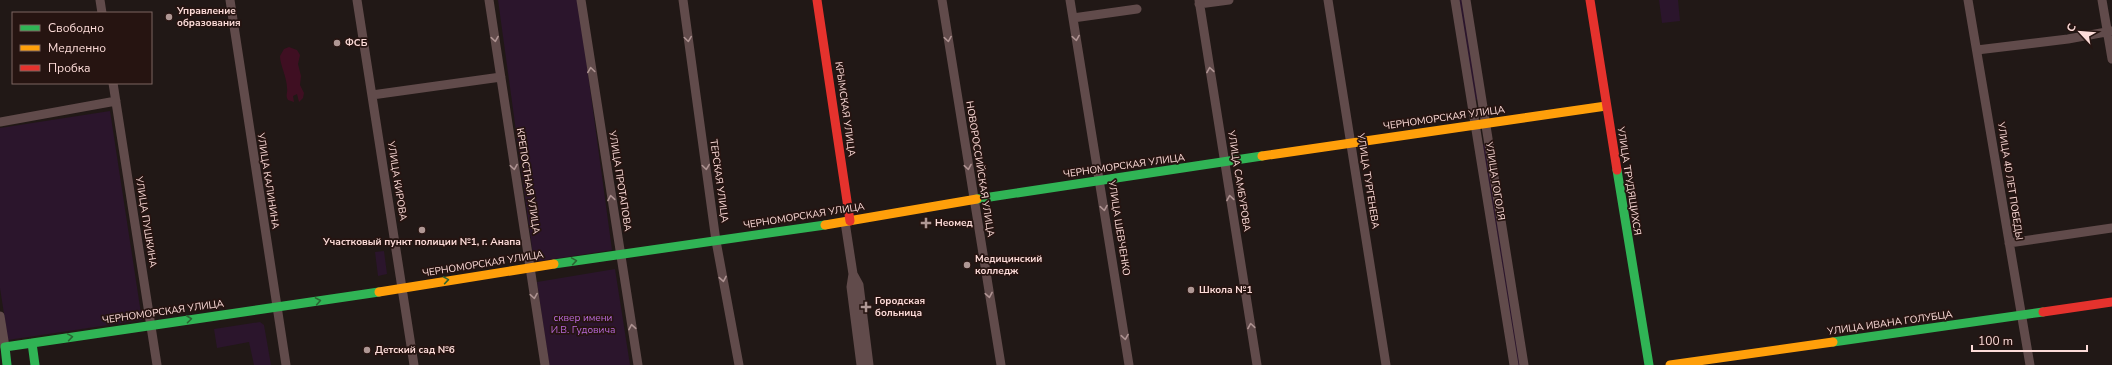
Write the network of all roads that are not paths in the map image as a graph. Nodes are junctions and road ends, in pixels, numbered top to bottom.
1 (100, 0) edge
2 (230, 0) edge
3 (357, 0) edge
4 (489, 0) edge
5 (582, 0) edge
6 (683, 0) edge
7 (817, 0) edge
8 (942, 0) edge
9 (1070, 0) edge
10 (1229, 0) edge
11 (1328, 0) edge
12 (1455, 0) edge
13 (1466, 0) edge
14 (1590, 0) edge
15 (1968, 0) edge
16 (2102, 0) edge
17 (1199, 2) edge
18 (1137, 9) dead end
19 (102, 12) edge
20 (1073, 18) junction
21 (2110, 31) edge
22 (1977, 50) junction
23 (2112, 59) edge
24 (501, 76) junction
25 (113, 84) edge
26 (372, 96) junction
27 (116, 101) junction
28 (1606, 106) junction
29 (0, 122) edge
30 (1487, 123) junction
31 (1474, 125) junction
32 (1351, 142) junction
33 (1225, 162) junction
34 (1100, 180) junction
35 (973, 199) junction
36 (847, 221) junction
37 (2112, 228) edge
38 (716, 241) junction
39 (2009, 243) junction
40 (620, 254) junction
41 (530, 267) junction
42 (853, 274) junction
43 (402, 287) junction
44 (2112, 302) edge
45 (276, 308) junction
46 (0, 316) edge
47 (2022, 316) junction
48 (150, 324) junction
49 (32, 343) junction
50 (5, 347) junction
51 (7, 365) edge
52 (35, 365) edge
53 (157, 365) edge
54 (286, 365) edge
55 (414, 365) edge
56 (545, 365) edge
57 (638, 365) edge
58 (739, 365) edge
59 (861, 365) edge
60 (869, 365) edge
61 (1001, 365) edge
62 (1129, 365) edge
63 (1257, 365) edge
64 (1386, 365) edge
65 (1514, 365) edge
66 (1524, 365) edge
67 (1649, 365) edge
68 (1670, 365) edge
69 (2030, 365) edge

1 - 19 street
2 - 45 street, УЛИЦА КАЛИНИНА
3 - 26 street, УЛИЦА КИРОВА
4 -> 24 street, КРЕПОСТНАЯ УЛИЦА
40 -> 5 street, УЛИЦА ПРОТАПОВА
6 -> 38 street, ТЕРСКАЯ УЛИЦА
7 - 36 street, КРЫМСКАЯ УЛИЦА
8 -> 35 street, НОВОРОССИЙСКАЯ УЛИЦА
9 - 20 street, УЛИЦА ШЕВЧЕНКО
10 - 17 street
11 - 32 street, УЛИЦА ТУРГЕНЕВА
12 - 31 street, УЛИЦА ГОГОЛЯ
13 - 30 street, УЛИЦА ГОГОЛЯ
14 - 28 street, УЛИЦА ТРУДЯЩИХСЯ
15 - 22 street, УЛИЦА 40 ЛЕТ ПОБЕДЫ
16 - 21 street
33 -> 17 street, УЛИЦА САМБУРОВА
18 - 20 street
20 -> 34 street, УЛИЦА ШЕВЧЕНКО
21 - 22 street
21 - 23 street
22 - 39 street, УЛИЦА 40 ЛЕТ ПОБЕДЫ
24 - 26 street
24 -> 41 street, КРЕПОСТНАЯ УЛИЦА
25 - 27 street, УЛИЦА ПУШКИНА
26 - 43 street, УЛИЦА КИРОВА
27 - 29 street
27 - 48 street, УЛИЦА ПУШКИНА
28 - 30 street, ЧЕРНОМОРСКАЯ УЛИЦА
28 - 67 street, УЛИЦА ТРУДЯЩИХСЯ
30 - 31 street, ЧЕРНОМОРСКАЯ УЛИЦА
30 - 66 street, УЛИЦА ГОГОЛЯ
31 - 32 street, ЧЕРНОМОРСКАЯ УЛИЦА
31 - 65 street, УЛИЦА ГОГОЛЯ
32 - 33 street, ЧЕРНОМОРСКАЯ УЛИЦА
32 - 64 street, УЛИЦА ТУРГЕНЕВА
33 - 34 street, ЧЕРНОМОРСКАЯ УЛИЦА
63 -> 33 street, УЛИЦА САМБУРОВА
34 - 35 street, ЧЕРНОМОРСКАЯ УЛИЦА
34 -> 62 street, УЛИЦА ШЕВЧЕНКО
35 - 36 street, ЧЕРНОМОРСКАЯ УЛИЦА
35 -> 61 street, НОВОРОССИЙСКАЯ УЛИЦА
36 - 38 street, ЧЕРНОМОРСКАЯ УЛИЦА
36 - 42 street, КРЫМСКАЯ УЛИЦА
37 - 39 street
38 - 40 street, ЧЕРНОМОРСКАЯ УЛИЦА
38 -> 58 street, ТЕРСКАЯ УЛИЦА
39 - 47 street, УЛИЦА 40 ЛЕТ ПОБЕДЫ
41 -> 40 street, ЧЕРНОМОРСКАЯ УЛИЦА
57 -> 40 street, УЛИЦА ПРОТАПОВА
43 -> 41 street, ЧЕРНОМОРСКАЯ УЛИЦА
41 -> 56 street, КРЕПОСТНАЯ УЛИЦА
42 - 59 street, КРЫМСКАЯ УЛИЦА
42 - 60 street
45 -> 43 street, ЧЕРНОМОРСКАЯ УЛИЦА
43 - 55 street, УЛИЦА КИРОВА
44 - 47 street, УЛИЦА ИВАНА ГОЛУБЦА
48 -> 45 street, ЧЕРНОМОРСКАЯ УЛИЦА
45 - 54 street, УЛИЦА КАЛИНИНА
46 - 50 street
47 - 68 street, УЛИЦА ИВАНА ГОЛУБЦА
47 - 69 street, УЛИЦА 40 ЛЕТ ПОБЕДЫ
49 -> 48 street, ЧЕРНОМОРСКАЯ УЛИЦА
48 - 53 street, УЛИЦА ПУШКИНА
49 - 50 street, ЧЕРНОМОРСКАЯ УЛИЦА
49 - 52 street
50 - 51 street

